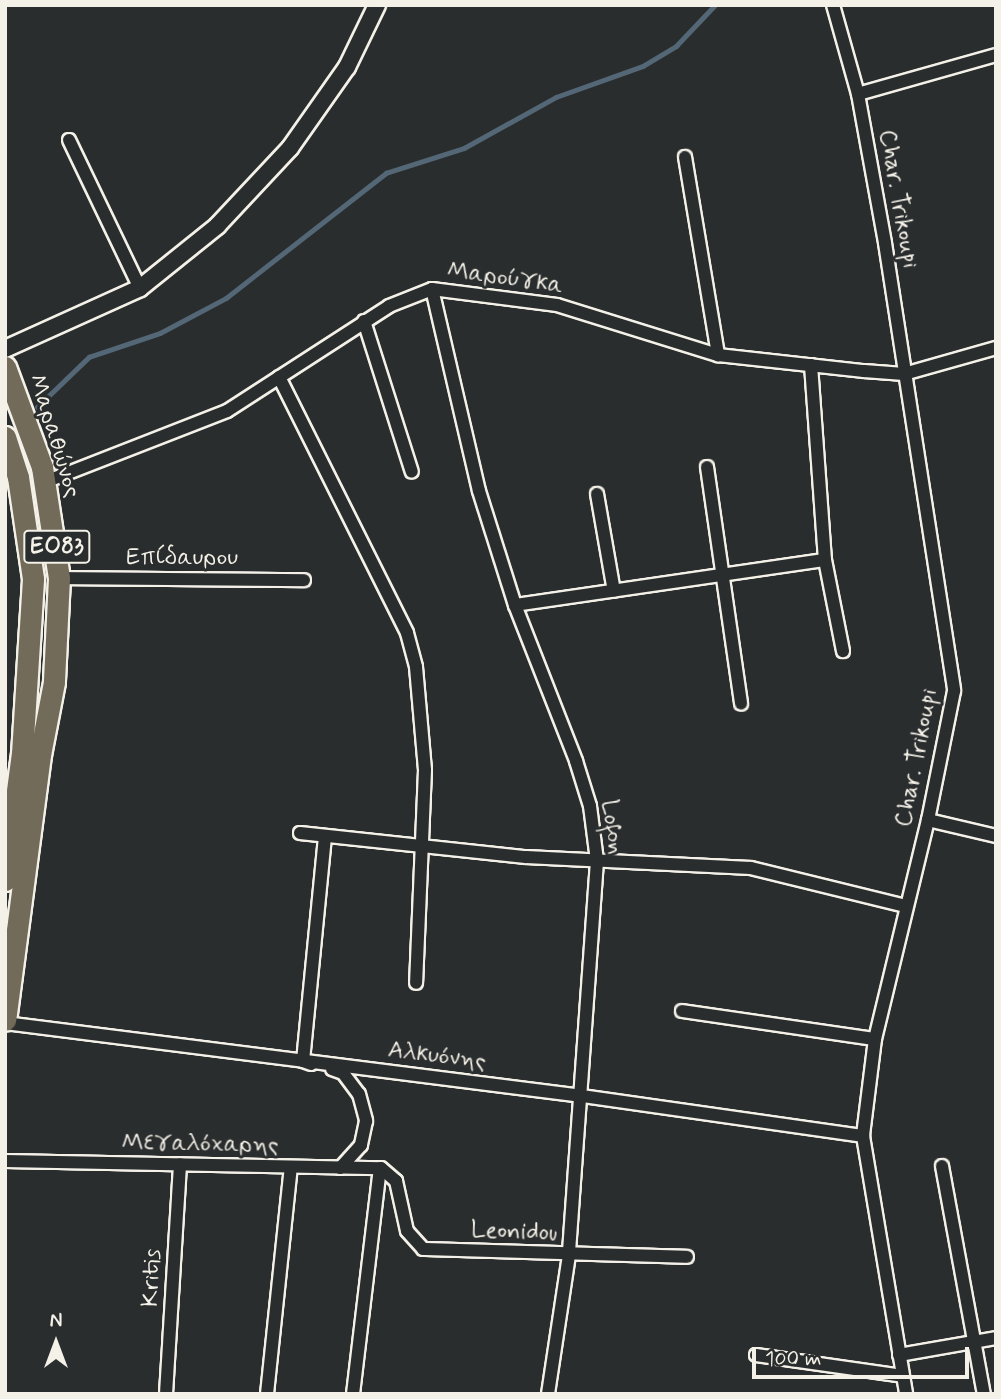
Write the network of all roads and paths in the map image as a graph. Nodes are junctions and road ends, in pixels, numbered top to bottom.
1 (833, 5) edge
2 (371, 9) edge
3 (996, 55) edge
4 (858, 94) junction
5 (69, 140) dead end
6 (685, 158) dead end
7 (140, 288) junction
8 (432, 289) junction
9 (364, 321) junction
10 (996, 348) edge
11 (5, 349) edge
12 (718, 355) junction
13 (811, 365) junction
14 (5, 367) edge
15 (904, 374) junction
16 (279, 377) junction
17 (24, 415) junction
18 (5, 435) edge
19 (707, 467) dead end
20 (412, 472) dead end
21 (45, 482) junction
22 (597, 494) dead end
23 (825, 560) junction
24 (721, 575) junction
25 (60, 578) junction
26 (304, 580) dead end
27 (614, 591) junction
28 (515, 606) junction
29 (843, 651) dead end
30 (741, 704) dead end
31 (929, 820) junction
32 (300, 832) dead end
33 (325, 836) junction
34 (996, 836) edge
35 (424, 844) junction
36 (597, 861) junction
37 (5, 880) edge
38 (906, 905) junction
39 (416, 983) dead end
40 (682, 1011) dead end
41 (5, 1022) edge
42 (875, 1039) junction
43 (303, 1061) junction
44 (582, 1096) junction
45 (863, 1136) junction
46 (5, 1161) edge
47 (180, 1164) junction
48 (942, 1166) dead end
49 (291, 1167) junction
50 (340, 1168) junction
51 (385, 1172) junction
52 (569, 1255) junction
53 (687, 1257) dead end
54 (996, 1338) edge
55 (973, 1342) junction
56 (756, 1355) dead end
57 (900, 1355) junction
58 (903, 1377) junction
59 (166, 1394) edge
60 (267, 1394) edge
61 (353, 1394) edge
62 (548, 1394) edge
63 (906, 1394) edge
64 (984, 1394) edge

1 - 4 street, Char. Trikoupi
2 - 7 street
3 - 4 street
4 - 15 street, Char. Trikoupi
5 - 7 street
6 - 12 street
7 - 11 street
8 - 9 street, Μαρούγκα
8 - 12 street, Μαρούγκα
8 - 28 street, Lofon
9 - 16 street, Μαρούγκα
9 - 20 street
10 - 15 street, Μαρούγκα
12 - 13 street, Μαρούγκα
13 - 15 street, Μαρούγκα
13 - 23 street
14 - 17 main road, Μαραθώνος / ΕΟ83
15 - 31 street, Char. Trikoupi
16 - 21 street, Μαρούγκα
16 - 35 street
17 - 18 street
17 - 21 main road, Μαραθώνος / ΕΟ83
18 - 37 main road, Μαραθώνος / ΕΟ83
19 - 24 street
21 - 25 main road, Μαραθώνος / ΕΟ83
22 - 27 street
23 - 24 street
23 - 29 street
24 - 27 street
24 - 30 street
25 - 26 street, Επίδαυρου
25 - 41 main road, Μαραθώνος / ΕΟ83
27 - 28 street
28 - 36 street, Lofon
31 - 34 street
31 - 38 street, Char. Trikoupi
32 - 33 street
33 - 35 street
33 - 43 street
35 - 36 street
35 - 39 street
36 - 38 street
36 - 44 street, Lofon
38 - 42 street, Char. Trikoupi
40 - 42 street
41 - 43 street, Αλκυόνης
42 - 45 street, Char. Trikoupi
43 - 44 street, Αλκυόνης
43 - 50 street
44 - 45 street, Αλκυόνης
44 - 52 street, Lofon
45 - 57 street, Char. Trikoupi
46 - 47 street, Μεγαλόχαρης
47 - 49 street, Μεγαλόχαρης
47 - 59 street, Kritis
48 - 55 street
49 - 50 street, Μεγαλόχαρης
49 - 60 street
50 - 51 street, Μεγαλόχαρης
51 - 52 street, Leonidou
51 - 61 street
52 - 53 street, Leonidou
52 - 62 street, Lofon
54 - 55 street
55 - 57 street
55 - 64 street
56 - 58 street
57 - 58 street, Char. Trikoupi
58 - 63 street, Char. Trikoupi

